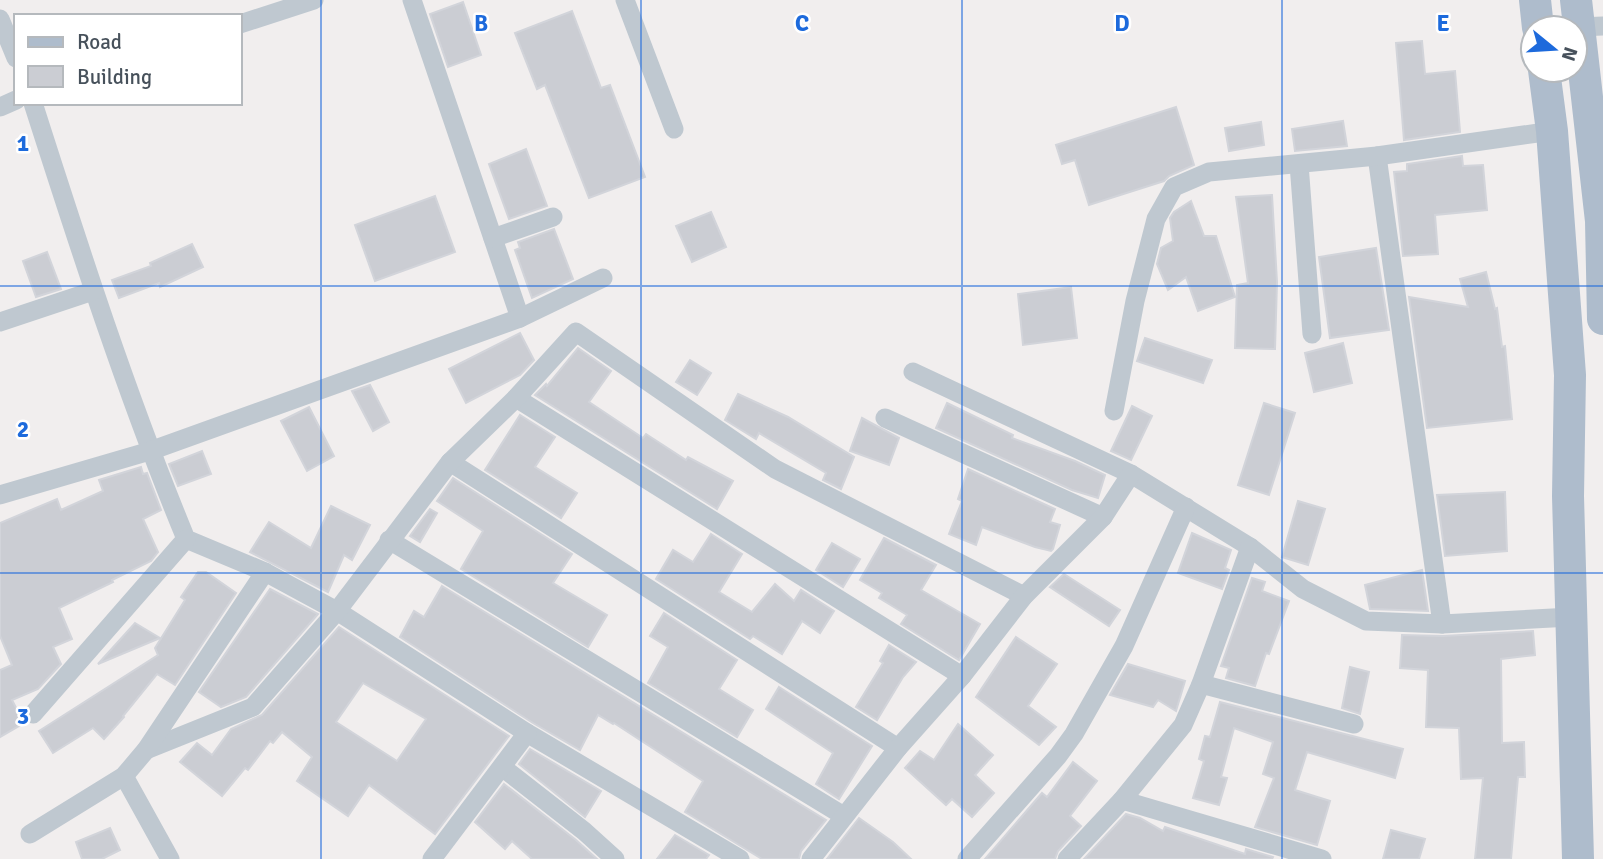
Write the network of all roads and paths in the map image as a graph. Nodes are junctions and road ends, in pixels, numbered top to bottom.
1 (314, 0) edge
2 (412, 0) edge
3 (625, 0) edge
4 (0, 19) edge
5 (242, 23) edge
6 (14, 53) edge
7 (1589, 56) edge
8 (1546, 84) edge
9 (34, 105) edge
10 (674, 129) dead end
11 (1552, 131) junction
12 (1377, 156) junction
13 (1299, 164) junction
14 (552, 217) dead end
15 (1602, 221) edge
16 (493, 238) junction
17 (603, 278) dead end
18 (93, 290) junction
19 (520, 318) junction
20 (1603, 319) edge
21 (0, 322) edge
22 (1312, 334) dead end
23 (913, 372) dead end
24 (516, 398) junction
25 (1114, 411) dead end
26 (885, 418) dead end
27 (150, 451) junction
28 (450, 462) junction
29 (1131, 474) junction
30 (0, 495) edge
31 (1186, 507) junction
32 (1103, 517) junction
33 (186, 539) junction
34 (389, 540) junction
35 (1250, 547) junction
36 (265, 572) junction
37 (1024, 596) junction
38 (337, 611) junction
39 (1571, 617) junction
40 (1442, 624) junction
41 (962, 676) junction
42 (1201, 684) junction
43 (33, 714) dead end
44 (1354, 724) dead end
45 (527, 733) junction
46 (898, 748) junction
47 (146, 750) junction
48 (502, 767) junction
49 (124, 775) junction
50 (1122, 800) junction
51 (844, 816) junction
52 (30, 834) dead end
53 (170, 859) edge
54 (432, 859) edge
55 (615, 859) edge
56 (740, 859) edge
57 (811, 859) edge
58 (967, 859) edge
59 (1067, 859) edge
60 (1322, 859) edge
61 (1578, 859) edge

1 - 5 street
2 - 16 street
3 - 10 street
4 - 6 street
7 - 15 main road
8 - 11 main road
9 - 18 street
11 - 12 street
11 - 39 main road
12 - 13 street
12 - 40 street
13 - 22 street
13 - 25 street
14 - 16 street
15 - 20 main road
16 - 19 street
17 - 19 street
18 - 21 street
18 - 27 street
19 - 27 street
23 - 29 street
24 - 28 street
24 - 37 street
24 - 41 street
26 - 32 street
27 - 30 street
27 - 33 street
28 - 34 street
28 - 46 street
29 - 31 street
29 - 32 street
31 - 35 street
31 - 58 street
32 - 37 street
33 - 36 street
33 - 43 street
34 - 38 street
34 - 51 street
35 - 40 street
35 - 42 street
36 - 38 street
36 - 47 street
37 - 41 street
38 - 45 street
38 - 47 street
39 - 40 street
39 - 61 main road
41 - 46 street
42 - 44 street
42 - 50 street
45 - 48 street
45 - 56 street
46 - 51 street
47 - 49 street
48 - 54 street
48 - 55 street
49 - 52 street
49 - 53 street
50 - 59 street
50 - 60 street
51 - 57 street

